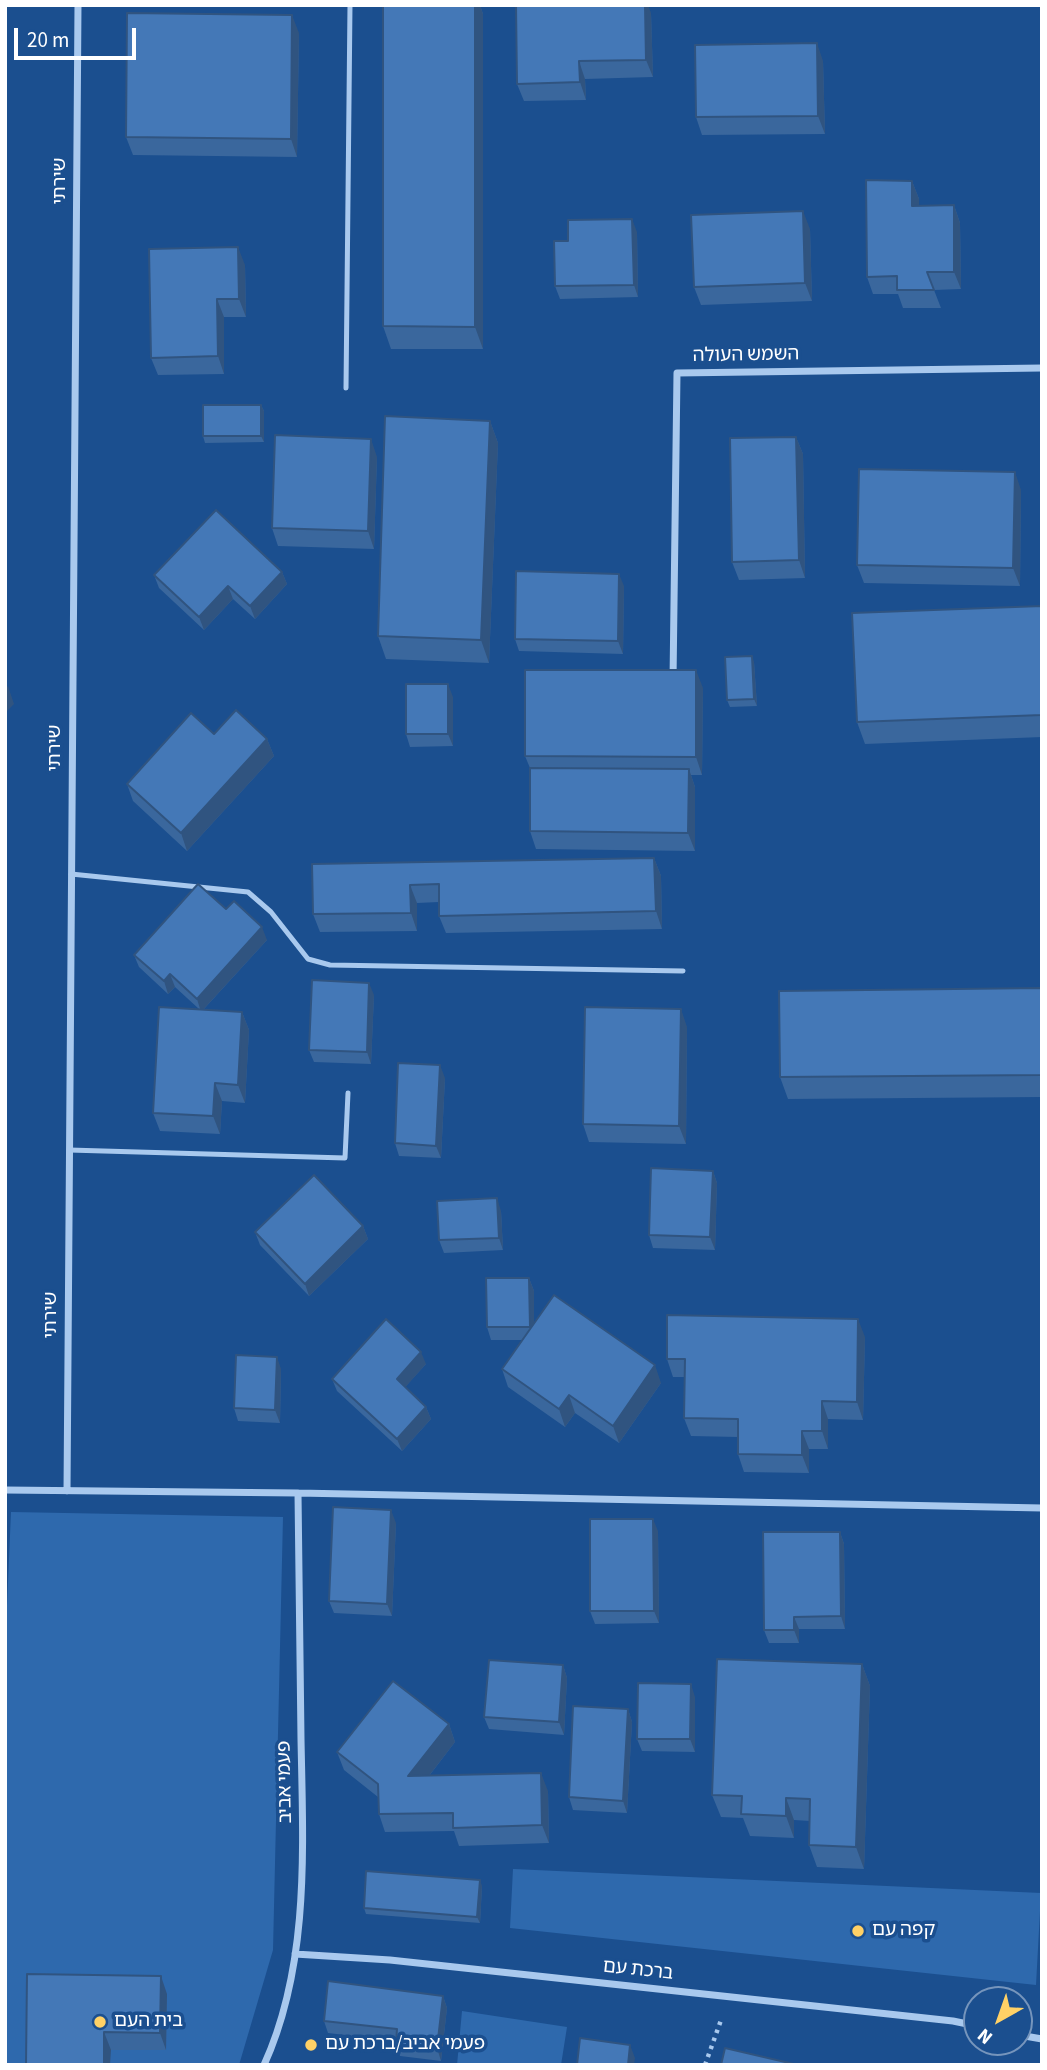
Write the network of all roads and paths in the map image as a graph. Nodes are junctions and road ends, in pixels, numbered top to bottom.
1 (78, 5) edge
2 (350, 5) edge
3 (1042, 368) edge
4 (346, 388) dead end
5 (673, 684) edge
6 (71, 874) junction
7 (683, 971) dead end
8 (348, 1093) dead end
9 (69, 1150) junction
10 (5, 1490) edge
11 (67, 1491) junction
12 (298, 1493) junction
13 (1042, 1508) edge
14 (295, 1954) junction
15 (730, 1997) junction
16 (963, 2023) edge
17 (264, 2065) edge
18 (705, 2065) edge

1 - 6 street, שירתי
2 - 4 lane
3 - 5 street, השמש העולה
6 - 7 lane
6 - 9 street, שירתי
8 - 9 lane
9 - 11 street, שירתי
10 - 11 street
11 - 12 street
12 - 13 street
12 - 14 street, פעמי אביב
14 - 15 street, ברכת עם
14 - 17 street, פעמי אביב
15 - 16 street, ברכת עם
15 - 18 path

